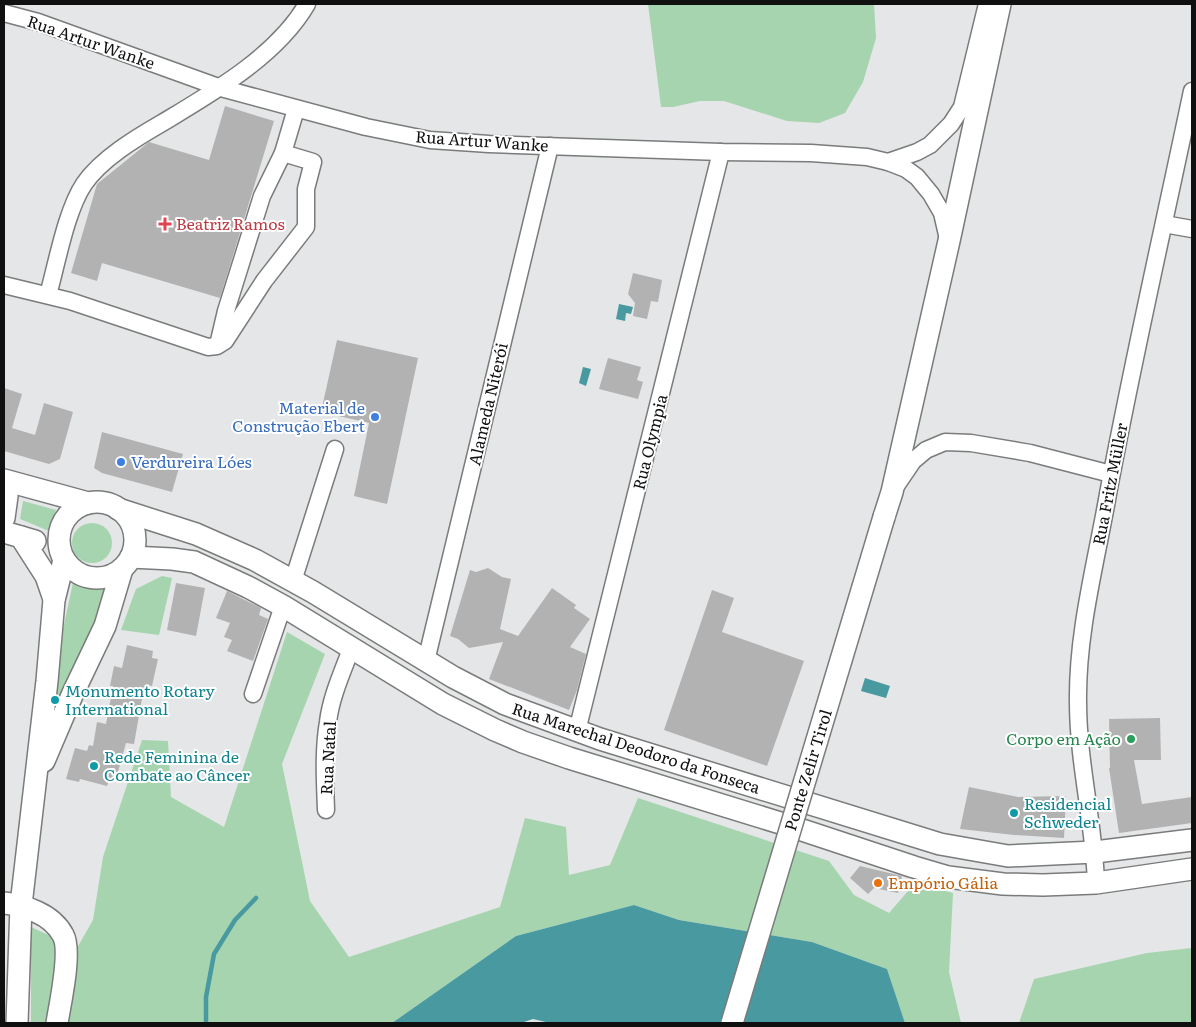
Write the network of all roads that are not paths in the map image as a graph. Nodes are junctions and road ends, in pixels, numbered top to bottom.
1 (307, 4) edge
2 (987, 4) edge
3 (1000, 4) edge
4 (4, 13) edge
5 (221, 88) junction
6 (1192, 90) edge
7 (296, 109) junction
8 (550, 146) junction
9 (721, 152) junction
10 (283, 153) junction
11 (888, 162) junction
12 (1164, 224) junction
13 (1192, 229) edge
14 (949, 241) junction
15 (4, 284) edge
16 (48, 296) junction
17 (213, 347) junction
18 (335, 449) dead end
19 (1111, 474) junction
20 (4, 480) edge
21 (4, 487) edge
22 (892, 492) junction
23 (88, 503) junction
24 (118, 509) junction
25 (4, 518) edge
26 (881, 522) junction
27 (12, 534) edge
28 (62, 554) junction
29 (126, 563) junction
30 (293, 581) junction
31 (54, 600) junction
32 (283, 606) junction
33 (351, 649) junction
34 (426, 661) junction
35 (253, 694) dead end
36 (577, 730) junction
37 (36, 782) junction
38 (797, 800) junction
39 (326, 810) dead end
40 (1192, 840) edge
41 (1096, 852) junction
42 (1008, 856) junction
43 (1192, 869) edge
44 (1096, 883) junction
45 (1003, 884) junction
46 (12, 904) edge
47 (17, 1023) edge
48 (57, 1023) edge
49 (732, 1023) edge

1 - 5 street
2 - 11 street
3 - 14 main road, Ponte Zelir Tirol
4 - 5 street, Rua Artur Wanke
5 - 7 street, Rua Artur Wanke
5 - 16 street
6 - 12 street, Rua Fritz Müller
7 - 8 street, Rua Artur Wanke
7 - 10 street
8 - 9 street, Rua Artur Wanke
8 - 34 street, Alameda Niterói
9 - 11 street, Rua Artur Wanke
9 - 36 street, Rua Olympia
10 - 17 street
10 - 17 street
11 - 14 street, Rua Artur Wanke
12 - 13 street
12 - 19 street, Rua Fritz Müller
14 - 22 main road, Ponte Zelir Tirol
15 - 16 street
16 - 17 street
18 - 30 street
19 - 22 street
19 - 41 street, Rua Fritz Müller
20 - 23 main road
21 - 25 main road
22 - 26 main road, Ponte Zelir Tirol
23 - 24 main road
23 - 28 main road
24 - 29 main road
24 - 30 main road, Rua Marechal Deodoro da Fonseca
26 - 38 street
26 - 49 main road, Ponte Zelir Tirol, bridge
27 - 28 main road
27 - 31 main road
28 - 29 main road
28 - 31 main road
29 - 32 main road, Rua Marechal Deodoro da Fonseca
29 - 37 main road
30 - 32 main road
30 - 34 main road, Rua Marechal Deodoro da Fonseca
31 - 37 main road
32 - 33 main road, Rua Marechal Deodoro da Fonseca
32 - 35 street
33 - 39 street, Rua Natal
33 - 45 main road, Rua Marechal Deodoro da Fonseca
34 - 36 main road, Rua Marechal Deodoro da Fonseca
36 - 38 main road, Rua Marechal Deodoro da Fonseca
37 - 46 main road
38 - 42 main road, Rua Marechal Deodoro da Fonseca
40 - 41 main road, Rua Marechal Deodoro da Fonseca
41 - 42 main road, Rua Marechal Deodoro da Fonseca
41 - 44 street, Rua Fritz Müller
42 - 45 main road
43 - 44 main road, Rua Marechal Deodoro da Fonseca
44 - 45 main road, Rua Marechal Deodoro da Fonseca
46 - 47 main road
46 - 48 main road

